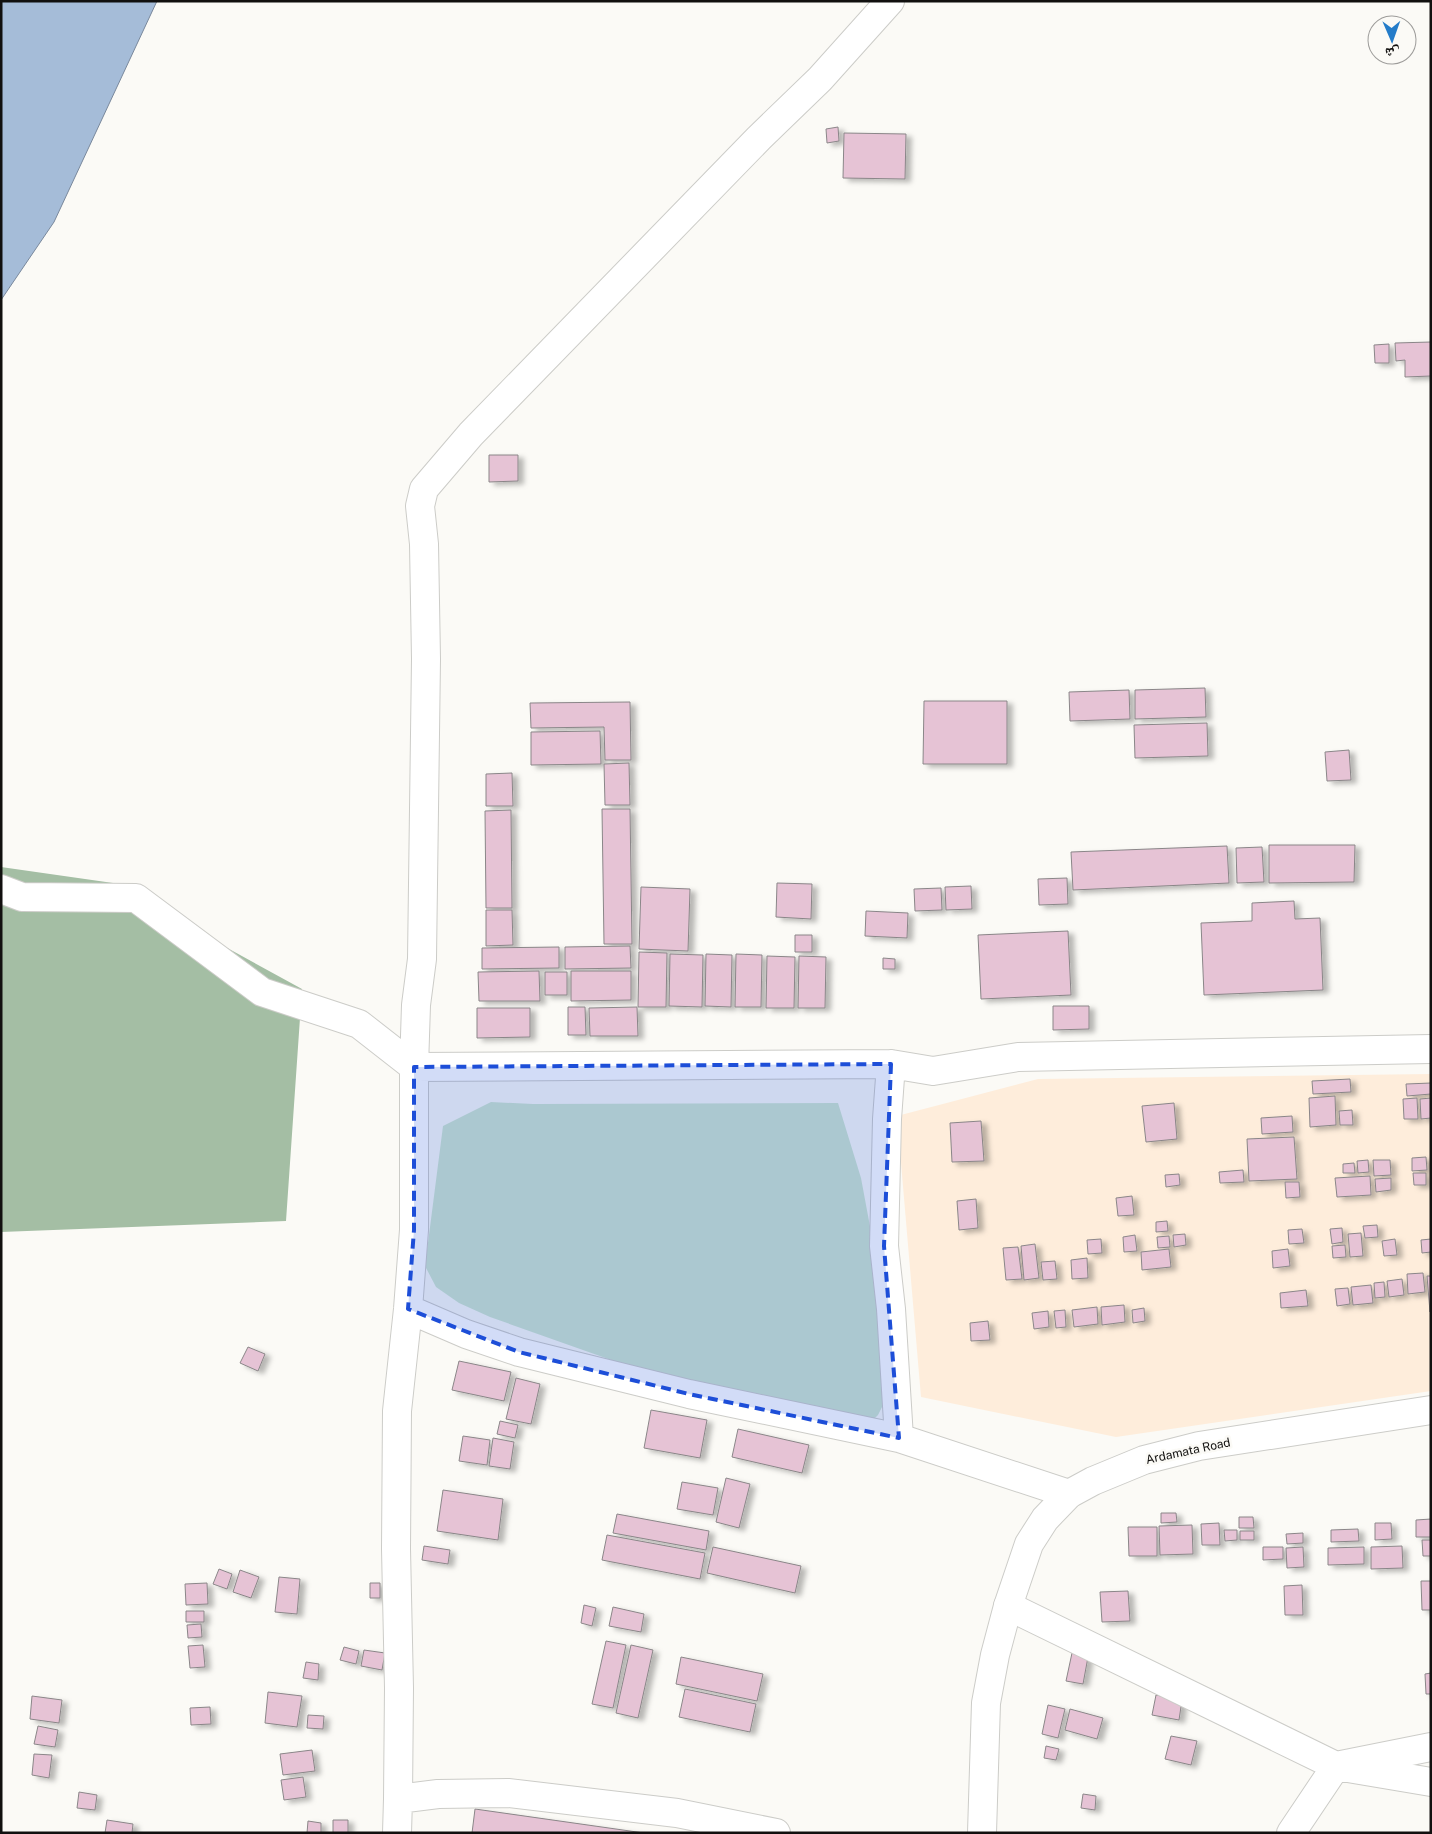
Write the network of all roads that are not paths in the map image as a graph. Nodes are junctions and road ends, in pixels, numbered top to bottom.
1 (890, 1) edge
2 (1, 889) edge
3 (1431, 1049) edge
4 (891, 1064) junction
5 (414, 1067) junction
6 (408, 1309) junction
7 (1431, 1410) edge
8 (898, 1438) junction
9 (1069, 1494) junction
10 (1008, 1606) junction
11 (1431, 1747) edge
12 (1336, 1766) junction
13 (1431, 1782) edge
14 (398, 1800) junction
15 (397, 1833) edge
16 (776, 1833) edge
17 (982, 1833) edge
18 (1291, 1833) edge

1 - 5 street
2 - 5 street
3 - 4 street
4 - 5 street
4 - 8 street
5 - 6 street
6 - 8 street
6 - 14 street
7 - 9 street, Ardamata Road
8 - 9 street
9 - 10 street, Ardamata Road
10 - 12 street
10 - 17 street, Ardamata Road
11 - 12 street
12 - 13 street
12 - 18 street
14 - 15 street
14 - 16 street

